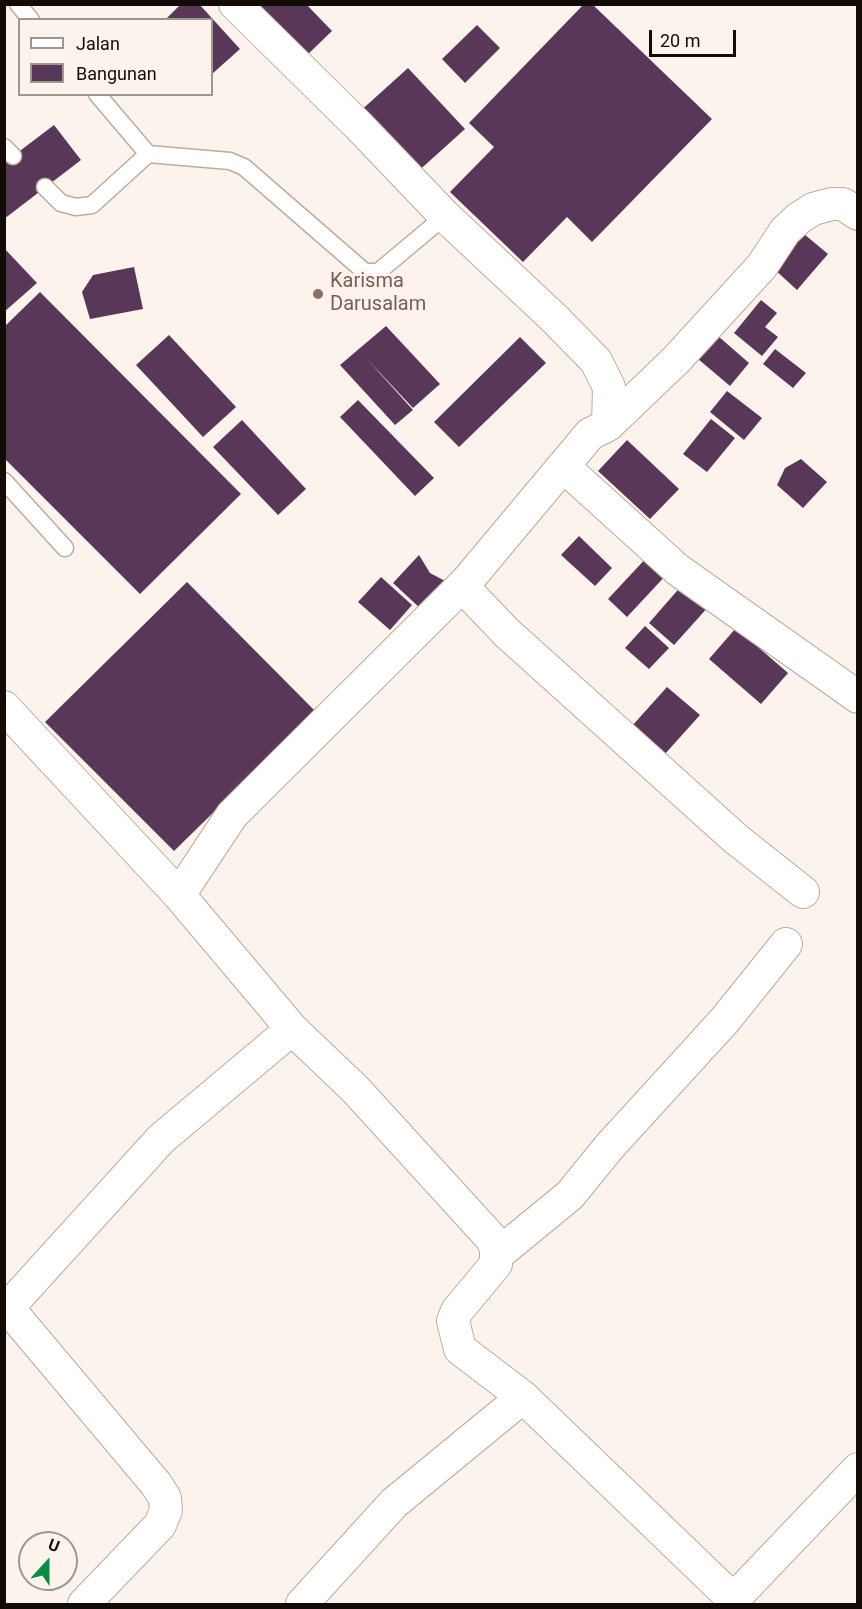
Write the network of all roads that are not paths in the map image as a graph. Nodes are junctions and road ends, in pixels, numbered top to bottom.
1 (18, 4) edge
2 (235, 4) edge
3 (29, 18) edge
4 (99, 96) edge
5 (148, 154) junction
6 (45, 188) dead end
7 (858, 214) edge
8 (446, 216) junction
9 (608, 425) junction
10 (563, 466) junction
11 (4, 482) edge
12 (66, 548) dead end
13 (462, 586) junction
14 (858, 698) edge
15 (4, 707) edge
16 (803, 892) dead end
17 (179, 895) junction
18 (786, 944) dead end
19 (292, 1029) junction
20 (496, 1255) junction
21 (6, 1310) edge
22 (524, 1397) junction
23 (858, 1470) edge
24 (731, 1602) edge
25 (84, 1605) edge
26 (302, 1605) edge

1 - 3 lane
2 - 8 street
4 - 5 lane
5 - 6 lane
5 - 8 lane
7 - 9 street
8 - 9 street
9 - 10 street
10 - 13 street
10 - 14 street
11 - 12 lane
13 - 16 street
13 - 17 street
15 - 17 street
17 - 19 street
18 - 20 street
19 - 20 street
19 - 21 street
20 - 22 street
21 - 25 street
22 - 24 street
22 - 26 street
23 - 24 street

